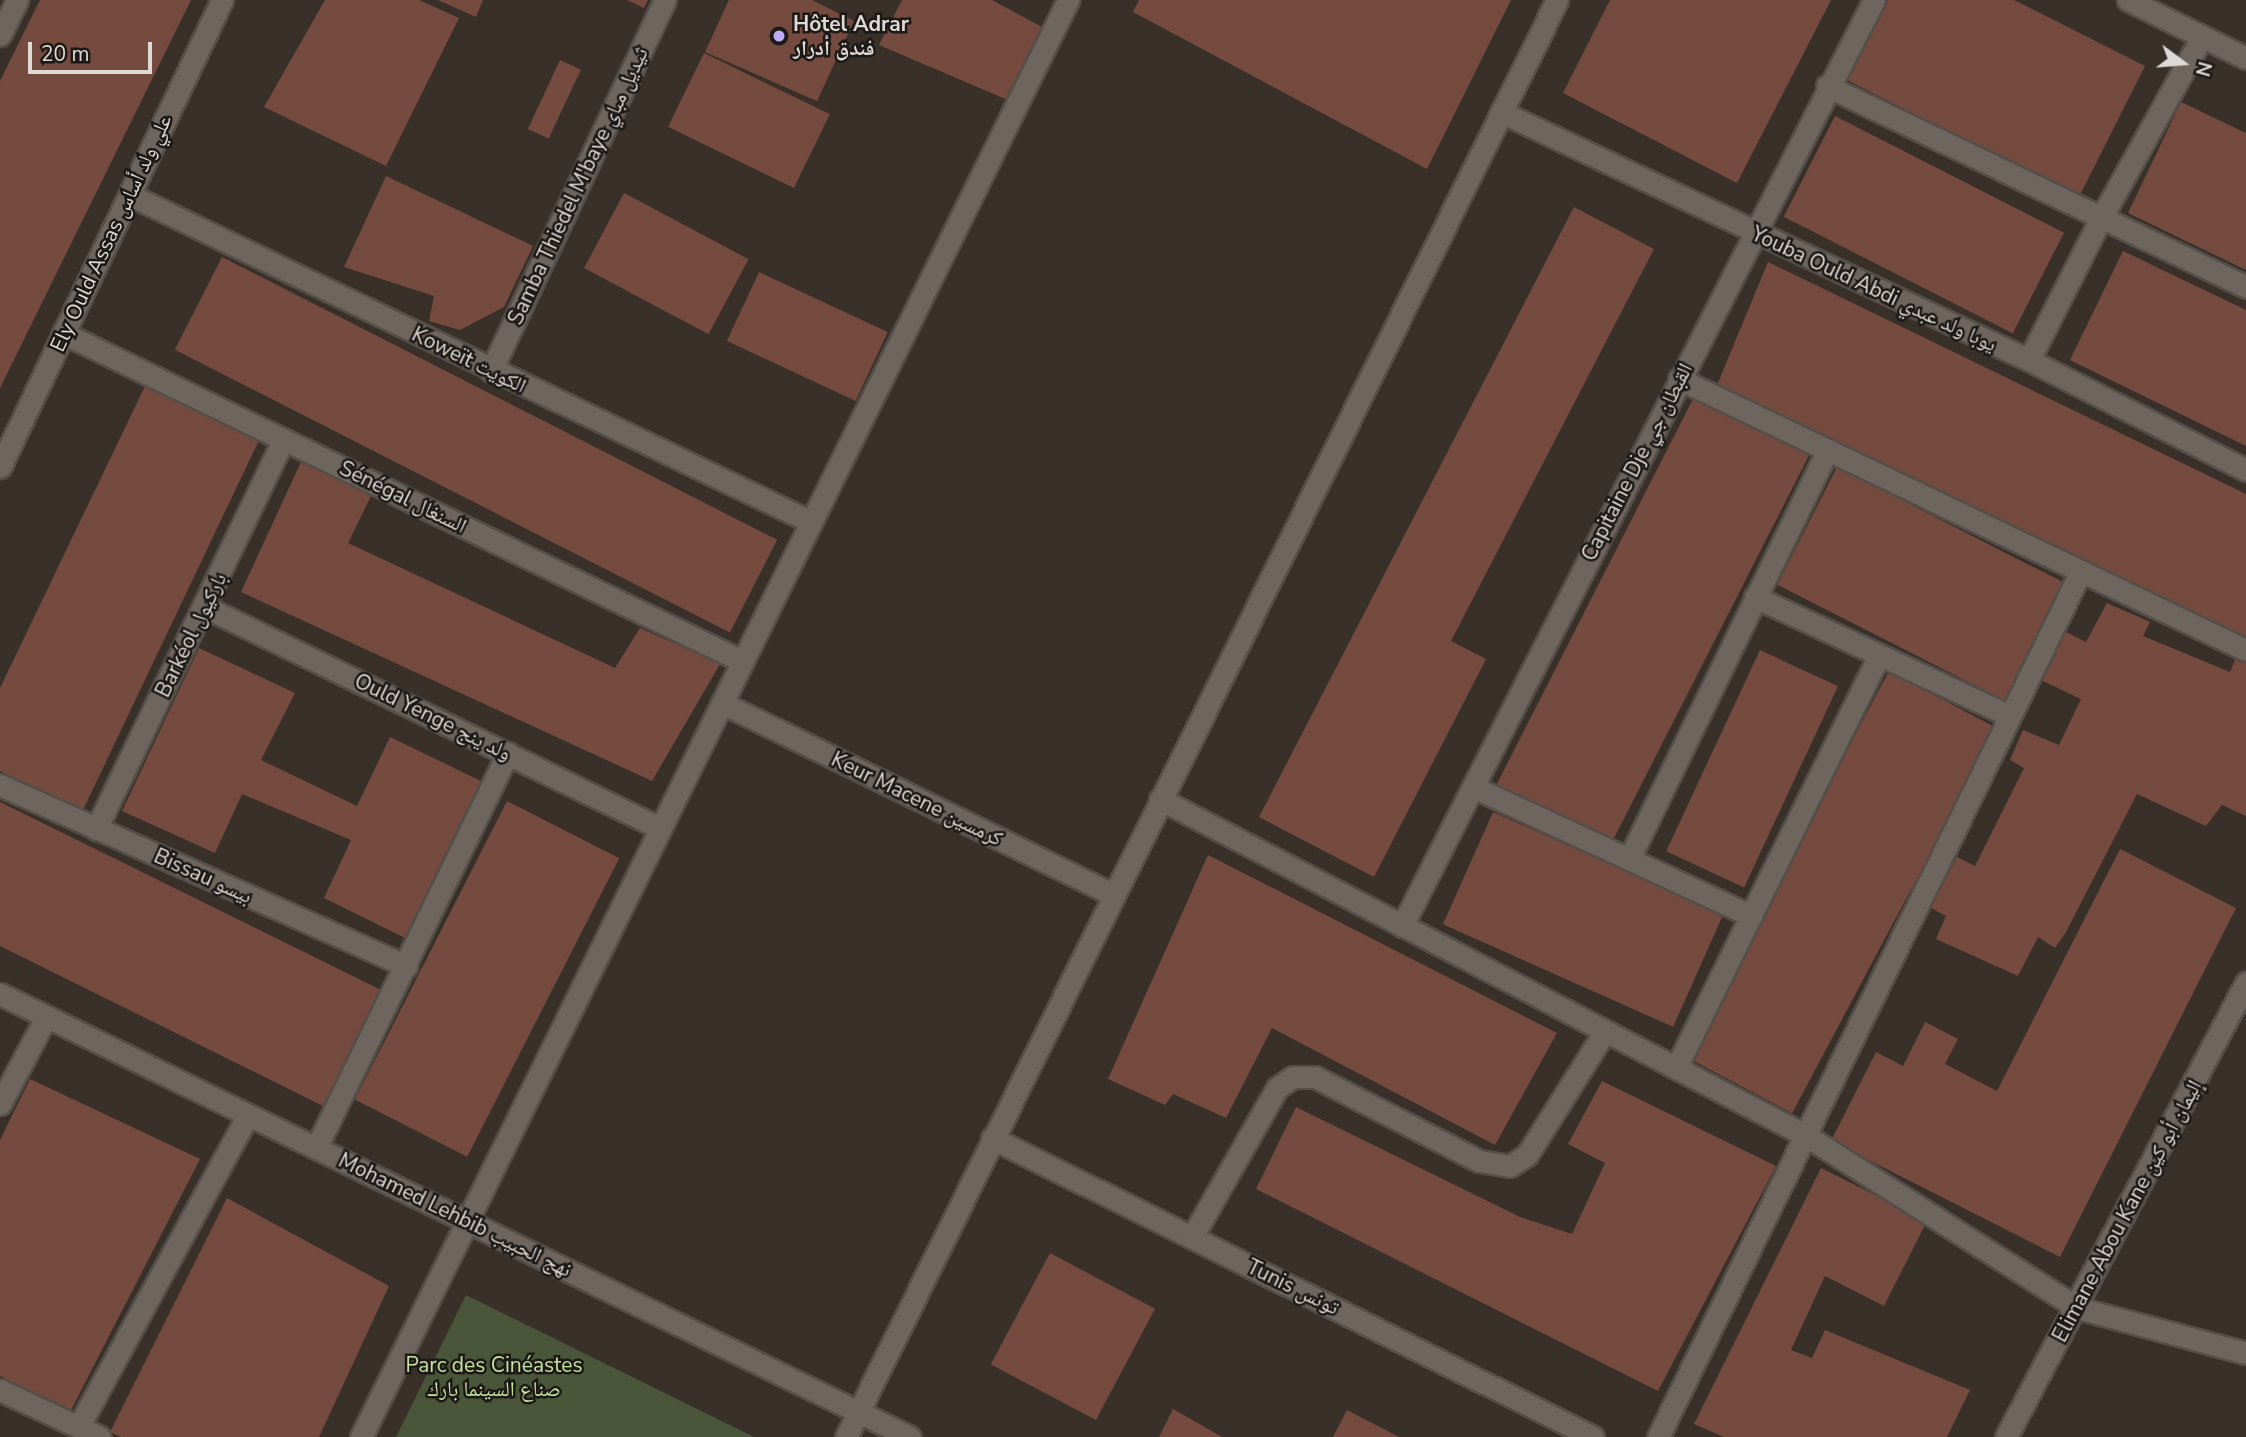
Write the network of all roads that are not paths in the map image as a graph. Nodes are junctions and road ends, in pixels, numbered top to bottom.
1 (18, 0) edge
2 (222, 0) edge
3 (664, 0) edge
4 (1068, 0) edge
5 (1557, 0) edge
6 (1874, 0) edge
7 (2128, 0) edge
8 (0, 35) edge
9 (2202, 37) junction
10 (2246, 58) edge
11 (1827, 86) junction
12 (1501, 112) junction
13 (130, 195) junction
14 (2100, 220) junction
15 (1753, 234) junction
16 (2246, 287) edge
17 (63, 333) junction
18 (2029, 360) junction
19 (491, 371) junction
20 (1679, 379) junction
21 (284, 440) junction
22 (1828, 450) junction
23 (0, 467) edge
24 (2246, 470) edge
25 (811, 522) junction
26 (2081, 571) junction
27 (1755, 597) junction
28 (205, 607) junction
29 (2246, 650) edge
30 (1879, 655) junction
31 (742, 661) junction
32 (722, 703) junction
33 (2010, 716) junction
34 (508, 753) junction
35 (0, 785) edge
36 (1473, 787) junction
37 (1160, 799) junction
38 (660, 828) junction
39 (96, 829) junction
40 (1629, 859) junction
41 (1112, 894) junction
42 (1751, 916) junction
43 (1402, 926) junction
44 (407, 966) junction
45 (2246, 983) edge
46 (0, 994) edge
47 (46, 1017) junction
48 (1605, 1031) junction
49 (1676, 1068) junction
50 (0, 1104) edge
51 (248, 1115) junction
52 (1805, 1135) junction
53 (992, 1138) junction
54 (316, 1148) junction
55 (467, 1221) junction
56 (1192, 1237) junction
57 (2078, 1308) junction
58 (2246, 1353) edge
59 (0, 1390) edge
60 (859, 1412) junction
61 (79, 1426) junction
62 (100, 1437) edge
63 (361, 1437) edge
64 (846, 1437) edge
65 (910, 1437) edge
66 (1593, 1437) edge
67 (1658, 1437) edge
68 (2006, 1437) edge

1 - 8 street
2 - 13 street, Ely Ould Assas علي ولد أساس
3 - 19 street, Samba Thiedel M'baye ثيديل مباي
4 - 25 street
5 - 12 street
6 - 11 street, Capitaine Dje القبطان جي
7 - 9 street
9 - 10 street
9 - 14 street
11 - 14 street
11 - 15 street, Capitaine Dje القبطان جي
12 - 15 street, Youba Ould Abdi يوبا ولد عبدي
12 - 37 street
13 - 17 street, Ely Ould Assas علي ولد أساس
13 - 19 street, Koweït الكويت
14 - 16 street
14 - 18 street
15 - 18 street, Youba Ould Abdi يوبا ولد عبدي
15 - 20 street, Capitaine Dje القبطان جي
17 - 21 street, Sénégal السنغال
17 - 23 street, Ely Ould Assas علي ولد أساس
18 - 24 street, Youba Ould Abdi يوبا ولد عبدي
19 - 25 street, Koweït الكويت
20 - 22 street
20 - 36 street, Capitaine Dje القبطان جي
21 - 28 street, Barkéol باركيول
21 - 31 street, Sénégal السنغال
22 - 26 street
22 - 27 street
25 - 31 street
26 - 29 street
26 - 33 street
27 - 30 street
27 - 40 street
28 - 34 street, Ould Yenge ولد ينج
28 - 39 street, Barkéol باركيول
30 - 33 street
30 - 42 street
31 - 32 street
32 - 38 street
32 - 41 street, Keur Macene كرمسين
33 - 52 street
34 - 38 street, Ould Yenge ولد ينج
34 - 44 street
35 - 39 street, Bissau بيسو
36 - 40 street
36 - 43 street, Capitaine Dje القبطان جي
37 - 41 street
37 - 43 street
38 - 55 street
39 - 44 street, Bissau بيسو
40 - 42 street
41 - 53 street
42 - 49 street
43 - 48 street
44 - 54 street
45 - 57 street, Elimane Abou Kane إليمان أبو كين
46 - 47 street, Mohamed Lehbib نهج الحبيب
47 - 50 street
47 - 51 street, Mohamed Lehbib نهج الحبيب
48 - 49 street
48 - 56 street
49 - 52 street
51 - 54 street, Mohamed Lehbib نهج الحبيب
51 - 61 street
52 - 57 street
52 - 67 street
53 - 56 street, Tunis تونس
53 - 60 street
54 - 55 street, Mohamed Lehbib نهج الحبيب
55 - 60 street, Mohamed Lehbib نهج الحبيب
55 - 63 street
56 - 66 street, Tunis تونس
57 - 58 street
57 - 68 street, Elimane Abou Kane إليمان أبو كين
59 - 61 street
60 - 64 street
60 - 65 street, Mohamed Lehbib نهج الحبيب
61 - 62 street

